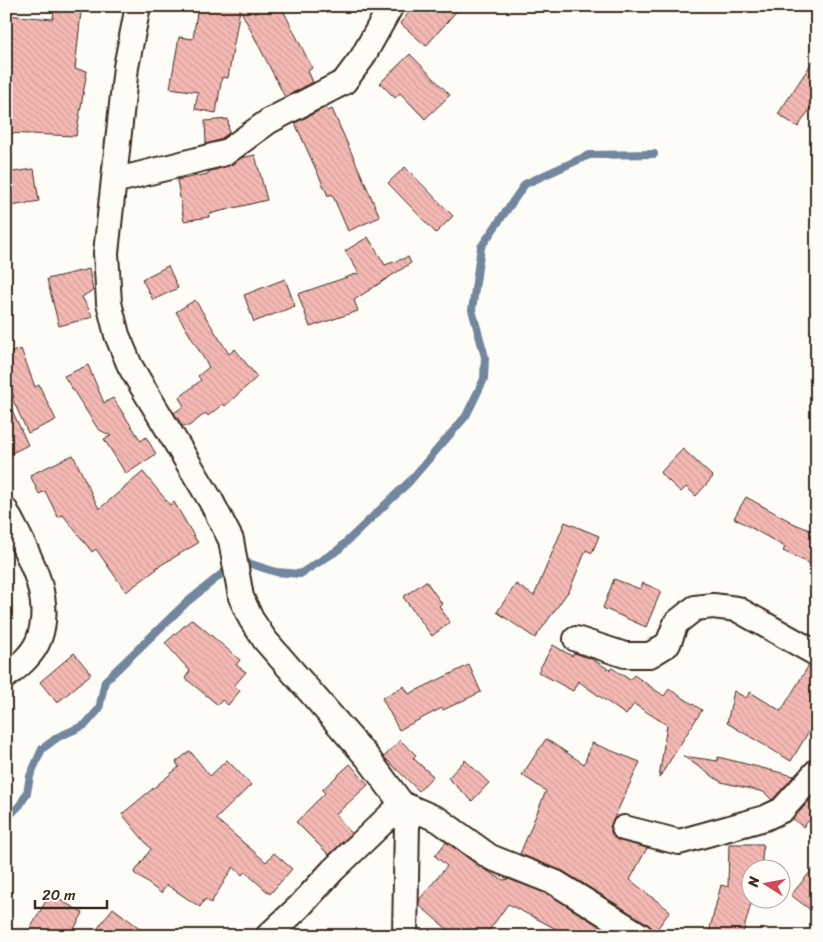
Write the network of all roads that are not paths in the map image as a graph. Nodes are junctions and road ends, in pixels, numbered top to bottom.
1 (138, 6) edge
2 (391, 6) edge
3 (114, 181) junction
4 (6, 512) edge
5 (576, 639) dead end
6 (817, 654) edge
7 (6, 676) edge
8 (817, 771) edge
9 (402, 804) junction
10 (624, 828) dead end
11 (268, 936) edge
12 (405, 936) edge
13 (641, 936) edge

1 - 3 street
2 - 3 street
3 - 9 street
4 - 7 street
5 - 6 street
8 - 10 street
9 - 11 street
9 - 12 street
9 - 13 street

